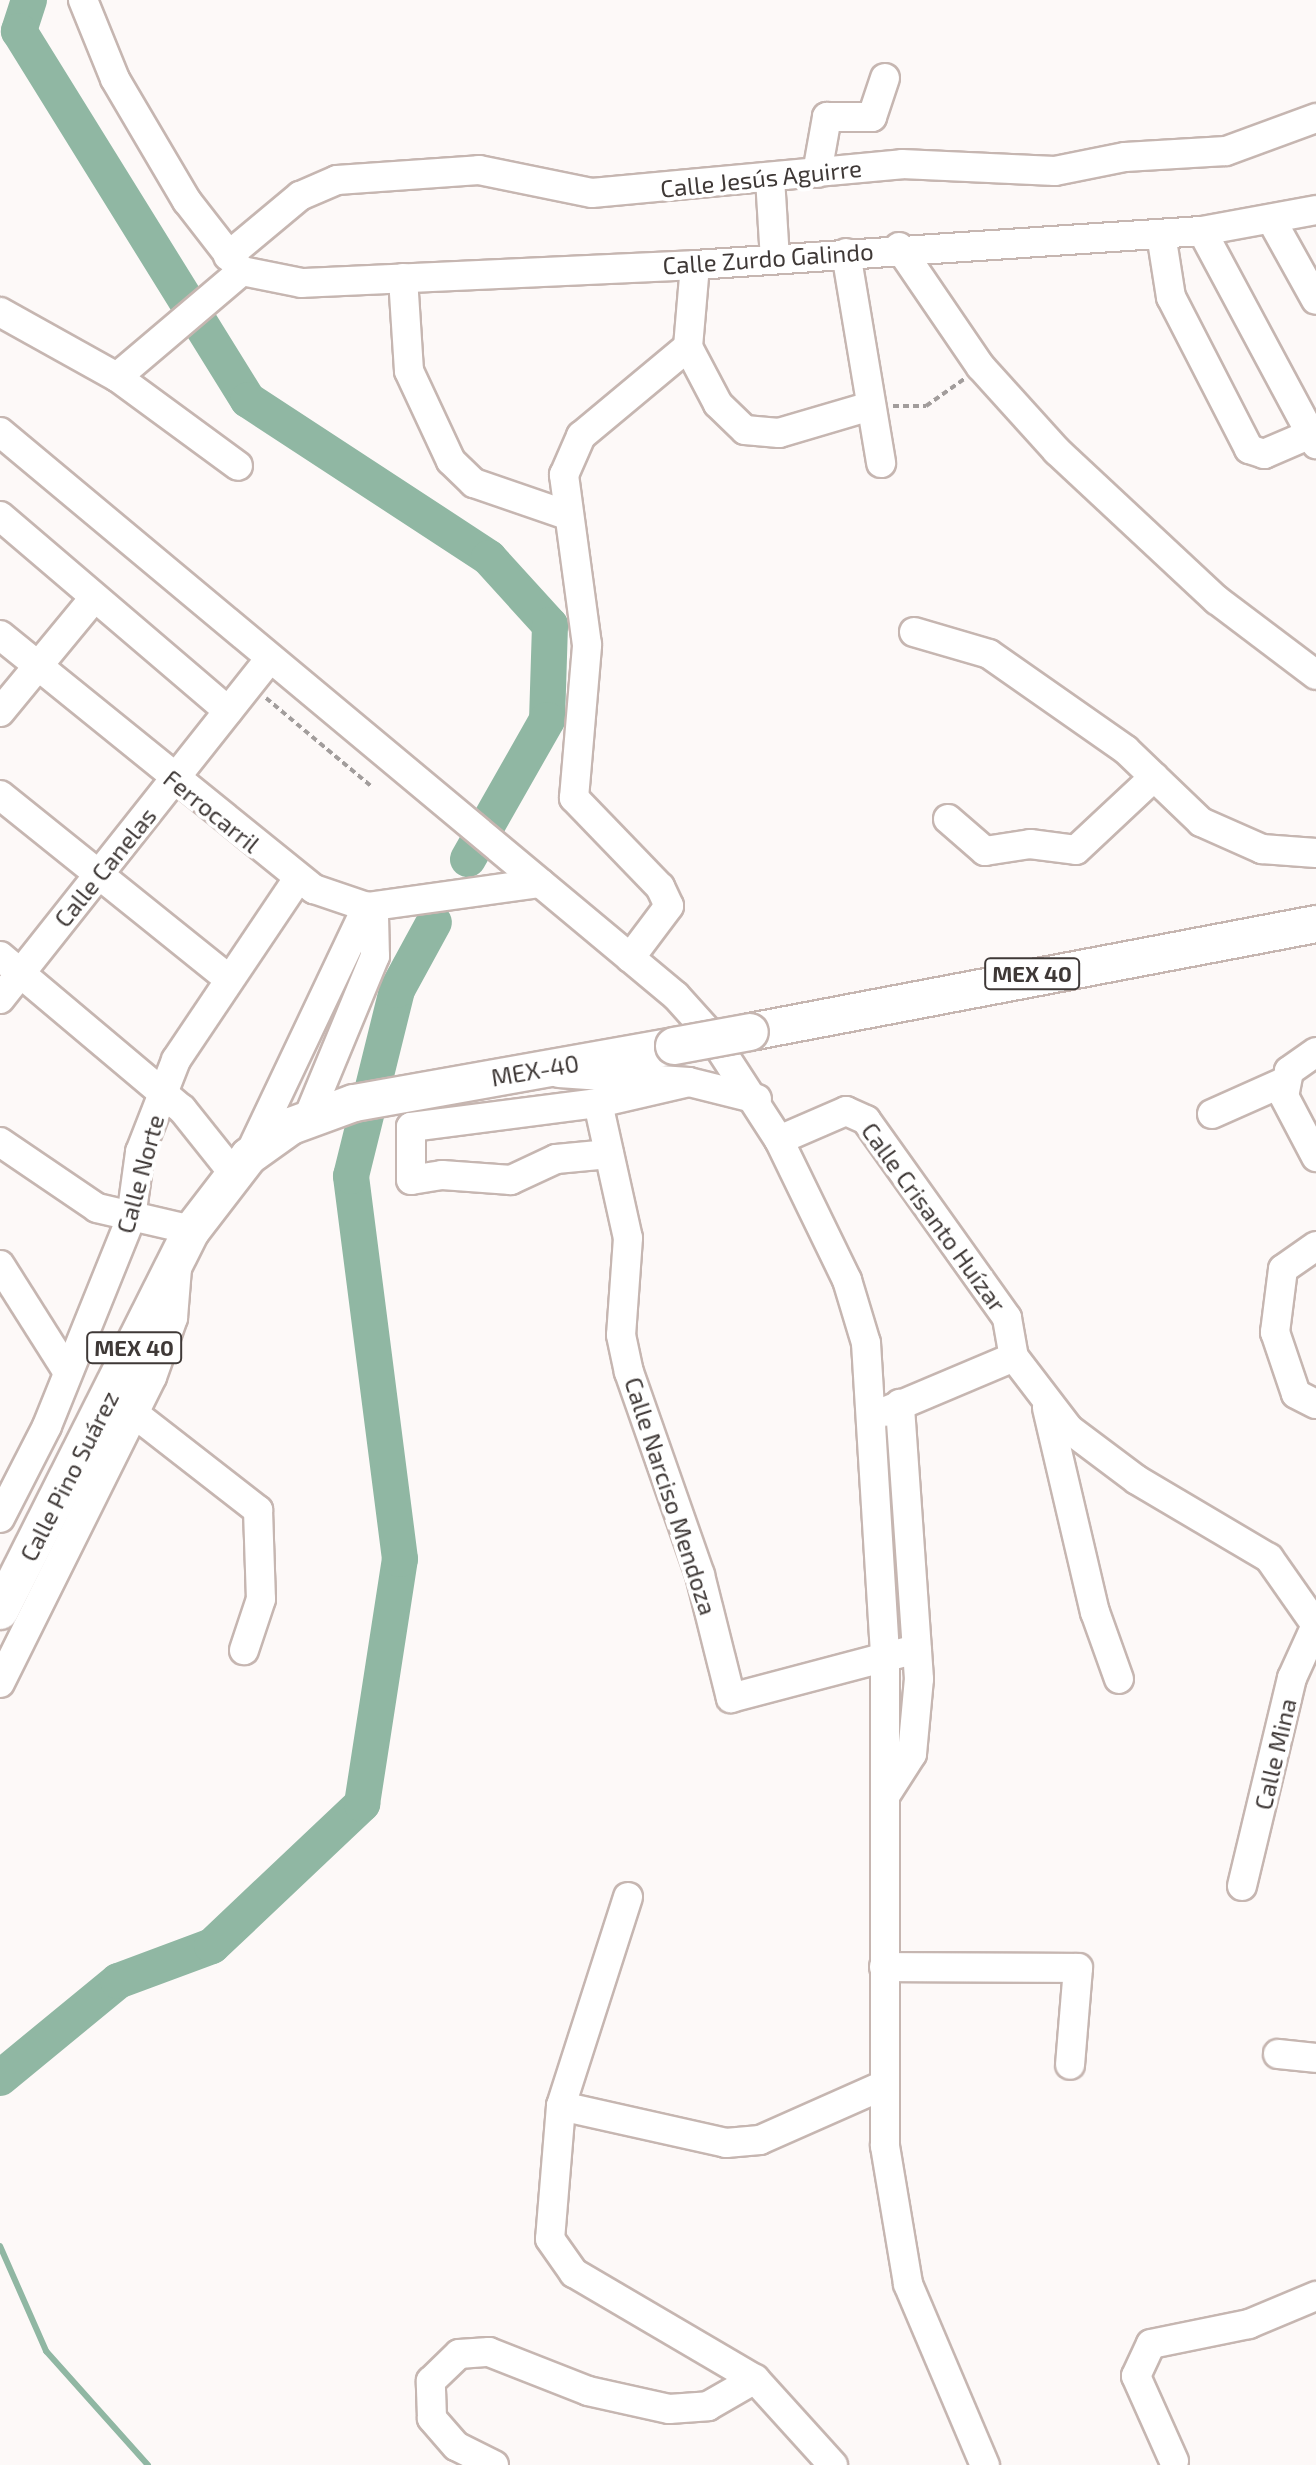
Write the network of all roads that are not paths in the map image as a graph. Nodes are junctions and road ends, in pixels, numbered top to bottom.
1 (83, 0) edge
2 (885, 78) dead end
3 (1316, 118) edge
4 (817, 173) junction
5 (770, 178) junction
6 (1316, 210) edge
7 (1272, 221) junction
8 (1202, 231) junction
9 (1161, 234) junction
10 (899, 247) junction
11 (846, 253) junction
12 (775, 259) junction
13 (695, 265) junction
14 (231, 271) junction
15 (403, 278) junction
16 (1316, 300) edge
17 (0, 312) edge
18 (688, 347) junction
19 (117, 377) junction
20 (871, 406) junction
21 (0, 432) edge
22 (1313, 439) edge
23 (881, 463) dead end
24 (238, 466) dead end
25 (567, 515) junction
26 (0, 516) edge
27 (94, 598) junction
28 (914, 632) dead end
29 (0, 635) edge
30 (269, 659) junction
31 (38, 667) junction
32 (1316, 675) edge
33 (228, 711) junction
34 (0, 712) edge
35 (1154, 777) junction
36 (175, 780) junction
37 (0, 795) edge
38 (948, 819) dead end
39 (1316, 853) edge
40 (99, 874) junction
41 (297, 880) junction
42 (540, 883) junction
43 (367, 907) junction
44 (1316, 924) edge
45 (630, 958) junction
46 (10, 965) edge
47 (226, 977) junction
48 (0, 999) edge
49 (1316, 1052) edge
50 (547, 1069) junction
51 (689, 1082) junction
52 (1284, 1082) junction
53 (162, 1092) junction
54 (757, 1099) junction
55 (598, 1103) junction
56 (1212, 1114) dead end
57 (308, 1118) junction
58 (779, 1140) junction
59 (0, 1142) edge
60 (609, 1154) junction
61 (1316, 1157) edge
62 (241, 1164) junction
63 (131, 1218) junction
64 (185, 1245) junction
65 (1316, 1246) edge
66 (0, 1265) edge
67 (1014, 1357) junction
68 (65, 1368) junction
69 (1046, 1403) junction
70 (900, 1404) junction
71 (1316, 1404) edge
72 (136, 1415) junction
73 (872, 1417) junction
74 (0, 1518) edge
75 (910, 1546) junction
76 (879, 1550) junction
77 (0, 1611) edge
78 (1316, 1625) edge
79 (917, 1649) junction
80 (244, 1650) dead end
81 (885, 1658) junction
82 (1119, 1679) dead end
83 (0, 1683) edge
84 (887, 1793) junction
85 (1242, 1886) dead end
86 (628, 1897) dead end
87 (884, 1967) junction
88 (1278, 2054) dead end
89 (1316, 2058) edge
90 (1070, 2065) dead end
91 (882, 2086) junction
92 (561, 2106) junction
93 (1316, 2296) edge
94 (755, 2379) junction
95 (1174, 2461) dead end
96 (494, 2465) edge
97 (833, 2465) edge
98 (985, 2465) edge

1 - 14 street
2 - 4 street
3 - 4 street, Calle Jesús Aguirre
4 - 5 street, Calle Jesús Aguirre
5 - 12 street
5 - 14 street, Calle Jesús Aguirre
6 - 7 street, Calle Zurdo Galindo
7 - 8 street, Calle Zurdo Galindo
7 - 16 street
8 - 9 street, Calle Zurdo Galindo
8 - 22 street
9 - 10 street, Calle Zurdo Galindo
9 - 22 street
10 - 11 street, Calle Zurdo Galindo
10 - 32 street
11 - 12 street, Calle Zurdo Galindo
11 - 20 street
12 - 13 street, Calle Zurdo Galindo
13 - 15 street, Calle Zurdo Galindo
13 - 18 street
14 - 15 street, Calle Zurdo Galindo
14 - 19 street, Calle Jesús Aguirre
15 - 25 street
17 - 19 street
18 - 20 street
18 - 25 street
19 - 24 street
20 - 23 street
21 - 30 street
25 - 45 street
26 - 27 street
27 - 31 street
27 - 33 street
28 - 35 street
29 - 31 street, Ferrocarril
30 - 33 street, Calle Canelas
30 - 42 street
31 - 34 street
31 - 36 street, Ferrocarril
33 - 36 street, Calle Canelas
35 - 38 street
35 - 39 street
36 - 40 street, Calle Canelas
36 - 41 street, Ferrocarril
37 - 40 street
40 - 46 street, Calle Canelas
40 - 47 street
41 - 43 street, Ferrocarril
41 - 47 street, Calle Norte
42 - 43 street, Ferrocarril
42 - 45 street
43 - 57 street
43 - 62 street
44 - 50 main road, MEX-40 / MEX 40, bridge
45 - 54 street
46 - 48 street, Calle Canelas
46 - 53 street
47 - 53 street, Calle Norte
49 - 52 street
50 - 51 street
50 - 57 main road, MEX-40 / MEX 40
51 - 54 street
51 - 55 street
52 - 56 street
52 - 61 street
53 - 62 street
53 - 63 street, Calle Norte
54 - 58 street
55 - 60 street, Calle Narciso Mendoza
55 - 60 street
57 - 62 main road, Calle Pino Suárez / MEX 40
58 - 67 street, Calle Crisanto Huízar
58 - 73 street
59 - 63 street
60 - 81 street, Calle Narciso Mendoza
62 - 64 main road, Calle Pino Suárez / MEX 40
63 - 64 street
63 - 68 street, Calle Norte
64 - 72 street
64 - 77 main road, Calle Pino Suárez / MEX 40
65 - 71 street
66 - 68 street
67 - 69 street, Calle Crisanto Huízar
67 - 70 street
68 - 74 street, Calle Norte
69 - 78 street, Calle Crisanto Huízar
69 - 82 street
70 - 73 street
70 - 75 street
72 - 80 street
72 - 83 street
73 - 76 street
75 - 76 street
75 - 79 street
76 - 81 street
78 - 85 street, Calle Mina
79 - 81 street, Calle Narciso Mendoza
79 - 84 street
81 - 84 street
84 - 87 street
86 - 92 street
87 - 90 street
87 - 91 street
88 - 89 street
91 - 92 street
91 - 98 street
92 - 94 street
93 - 95 street
94 - 96 street
94 - 97 street

